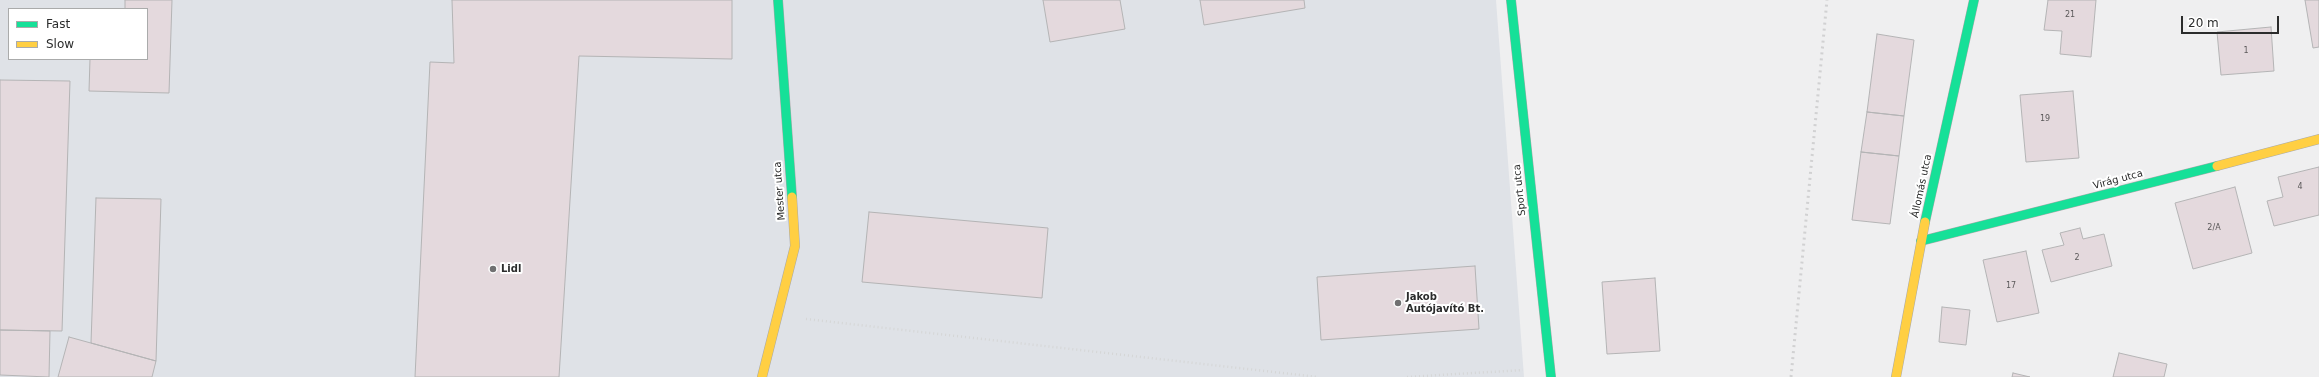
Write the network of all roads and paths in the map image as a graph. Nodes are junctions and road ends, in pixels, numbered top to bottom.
1 (778, 0) edge
2 (1511, 0) edge
3 (1974, 0) edge
4 (2319, 139) edge
5 (1921, 241) junction
6 (778, 316) junction
7 (1551, 372) edge
8 (762, 377) edge
9 (1318, 377) edge
10 (1407, 377) edge
11 (1896, 377) edge

1 - 6 street, Mester utca
2 - 7 street, Sport utca
3 - 5 street, Állomás utca
4 - 5 street, Virág utca
5 - 11 street, Állomás utca
6 - 8 street, Mester utca
6 - 9 path
7 - 10 path

